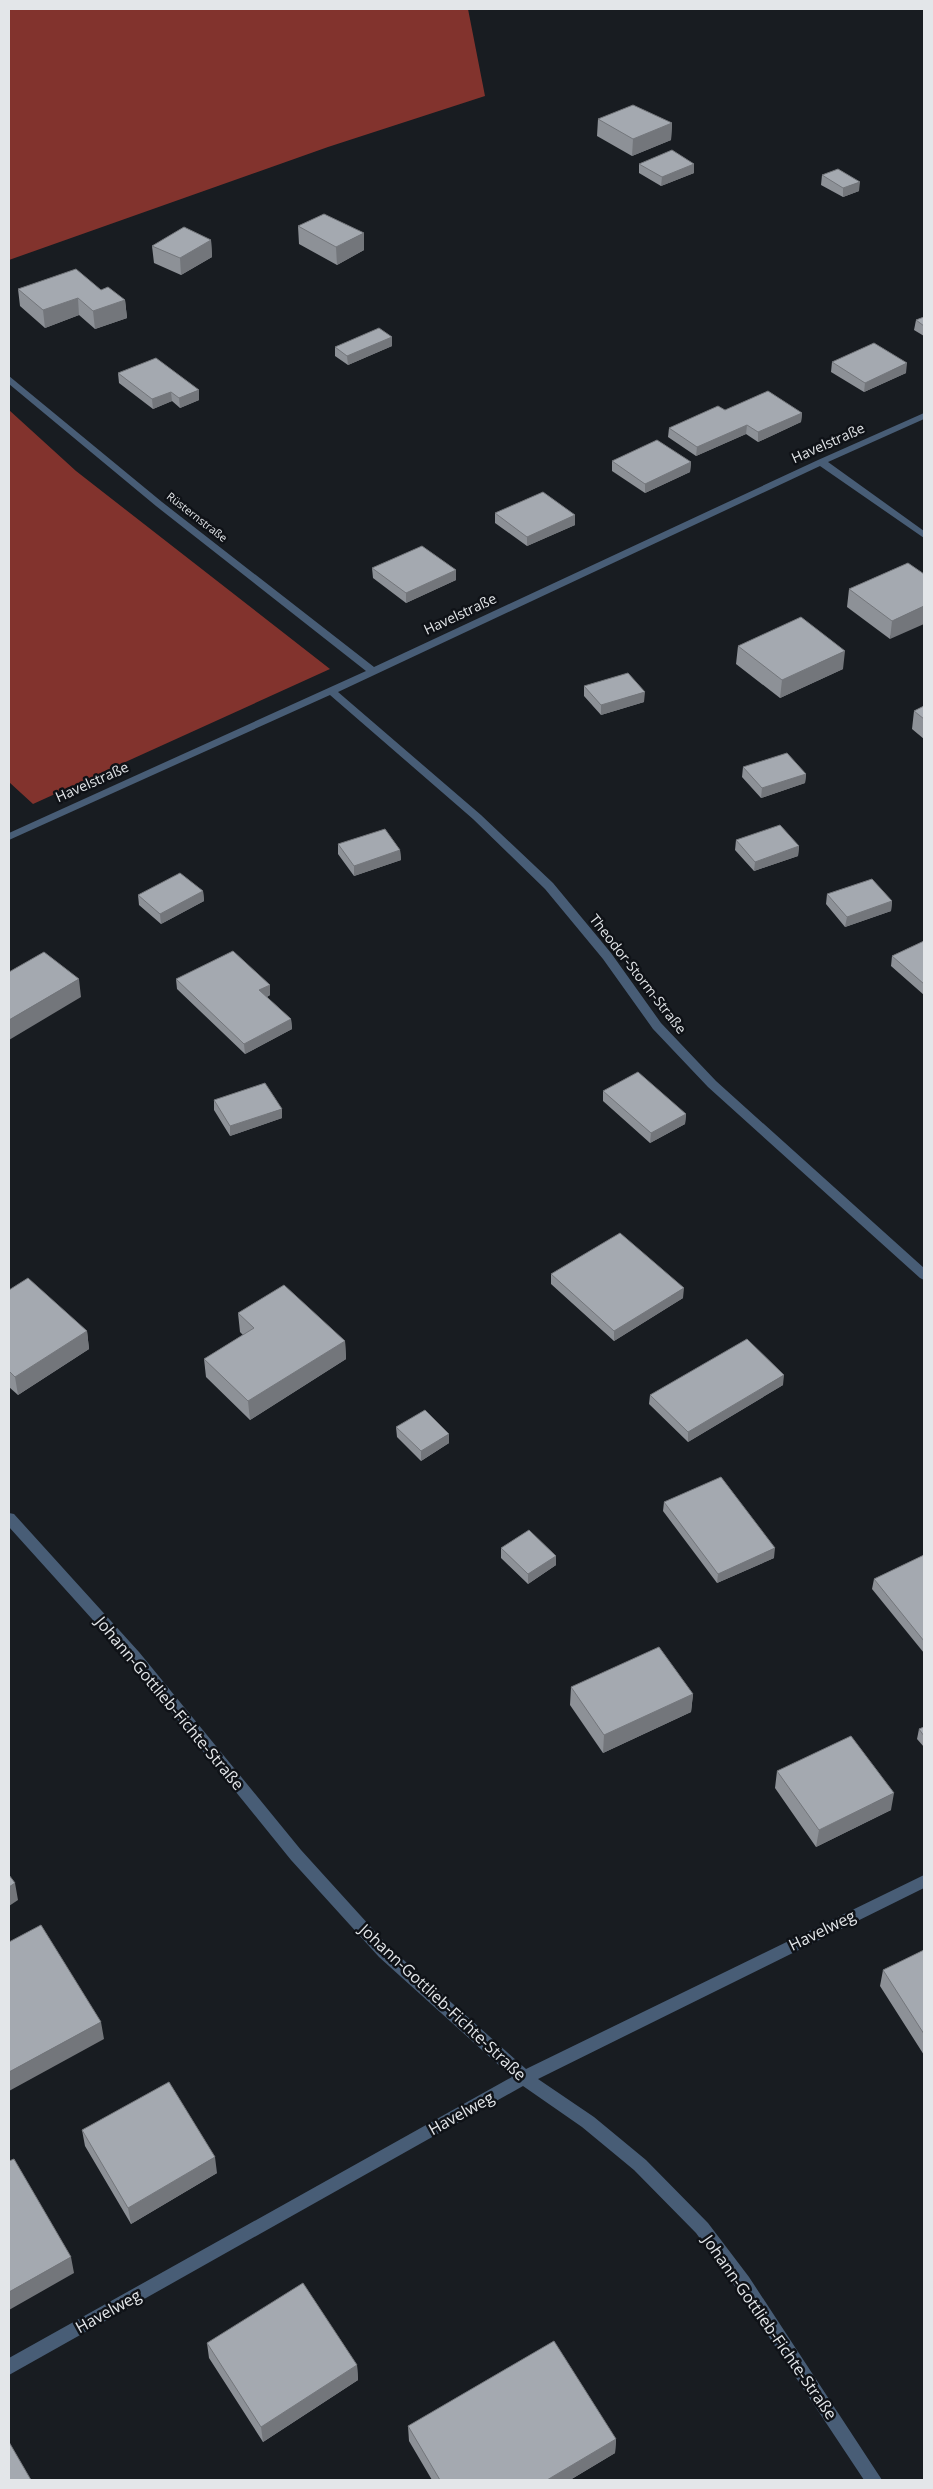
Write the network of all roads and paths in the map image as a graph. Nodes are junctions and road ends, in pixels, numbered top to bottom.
1 (9, 379) edge
2 (924, 416) edge
3 (821, 462) junction
4 (924, 534) edge
5 (373, 671) junction
6 (331, 691) junction
7 (9, 837) edge
8 (924, 1275) edge
9 (9, 1518) edge
10 (924, 1881) edge
11 (524, 2078) junction
12 (9, 2367) edge
13 (874, 2480) edge

1 - 5 street, Rüsternstraße
2 - 3 street, Havelstraße
3 - 4 street
3 - 5 street, Havelstraße
5 - 6 street, Havelstraße
6 - 7 street, Havelstraße
6 - 8 street, Theodor-Storm-Straße
9 - 11 street, Johann-Gottlieb-Fichte-Straße
10 - 11 street, Havelweg
11 - 12 street, Havelweg
11 - 13 street, Johann-Gottlieb-Fichte-Straße

